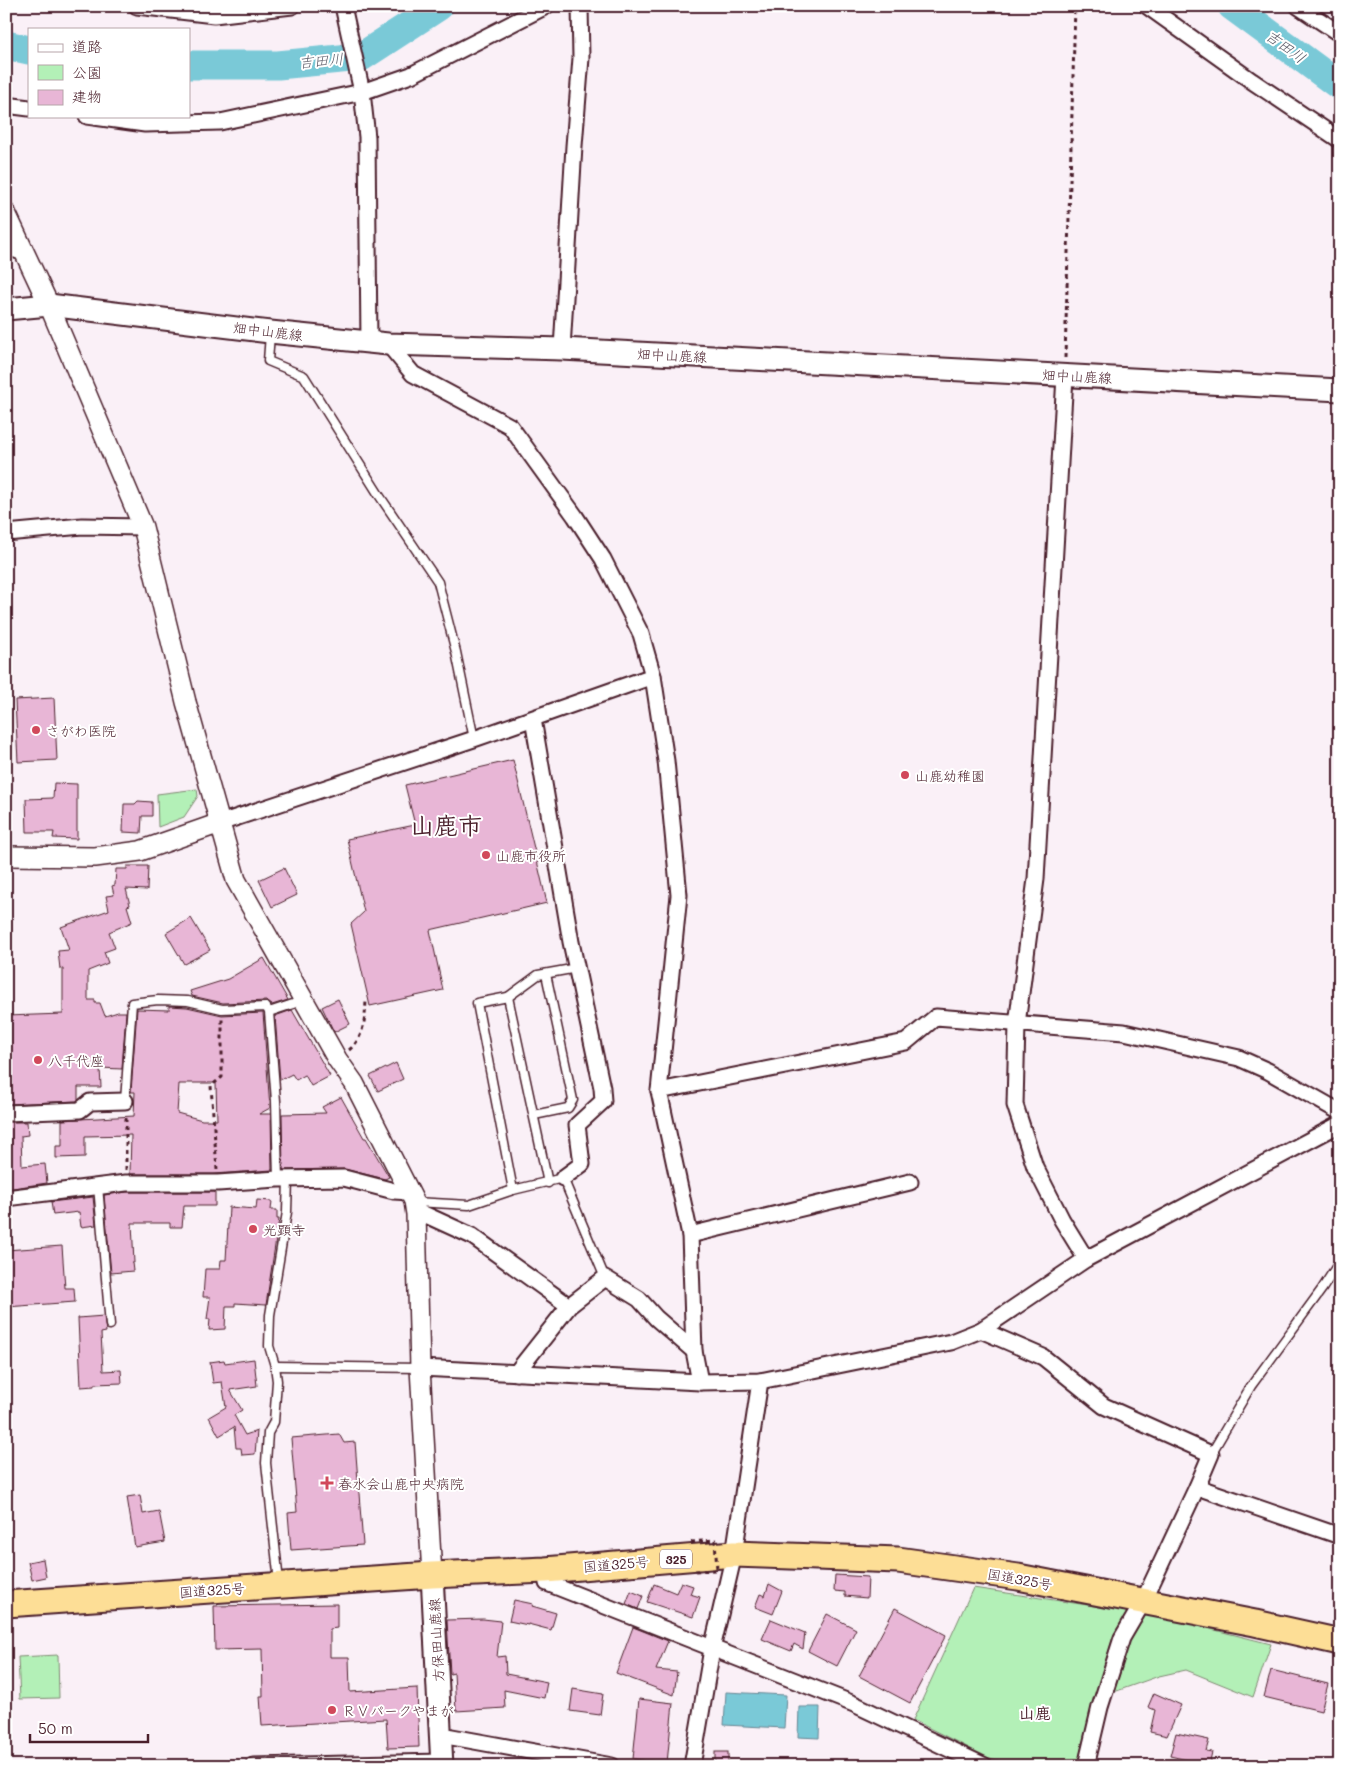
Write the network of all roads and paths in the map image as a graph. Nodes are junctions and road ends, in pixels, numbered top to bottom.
1 (137, 6) edge
2 (292, 6) edge
3 (343, 6) edge
4 (546, 6) edge
5 (580, 6) edge
6 (1075, 6) edge
7 (1147, 6) edge
8 (1298, 6) edge
9 (1340, 34) edge
10 (362, 92) junction
11 (6, 105) edge
12 (28, 108) edge
13 (102, 118) edge
14 (1340, 140) edge
15 (6, 213) edge
16 (6, 247) edge
17 (25, 254) junction
18 (49, 305) junction
19 (6, 309) edge
20 (270, 332) junction
21 (378, 344) junction
22 (562, 349) junction
23 (1065, 376) junction
24 (1340, 390) edge
25 (143, 527) junction
26 (6, 533) edge
27 (653, 676) junction
28 (533, 719) junction
29 (474, 739) junction
30 (220, 823) junction
31 (6, 856) edge
32 (577, 968) junction
33 (546, 974) junction
34 (508, 997) junction
35 (303, 1000) junction
36 (366, 1001) dead end
37 (222, 1010) junction
38 (269, 1012) junction
39 (1017, 1024) junction
40 (337, 1059) junction
41 (659, 1091) junction
42 (125, 1101) junction
43 (1340, 1112) edge
44 (6, 1113) edge
45 (534, 1115) junction
46 (1340, 1124) edge
47 (283, 1179) junction
48 (556, 1181) junction
49 (910, 1182) dead end
50 (126, 1183) junction
51 (218, 1183) junction
52 (98, 1186) junction
53 (513, 1190) junction
54 (6, 1198) edge
55 (413, 1202) junction
56 (690, 1235) junction
57 (1086, 1259) junction
58 (1340, 1261) edge
59 (605, 1278) junction
60 (569, 1306) junction
61 (110, 1326) dead end
62 (981, 1330) junction
63 (694, 1351) junction
64 (275, 1366) junction
65 (420, 1368) junction
66 (516, 1373) junction
67 (760, 1381) junction
68 (700, 1382) junction
69 (1211, 1454) junction
70 (1197, 1487) junction
71 (1340, 1536) edge
72 (691, 1542) dead end
73 (734, 1554) junction
74 (546, 1570) junction
75 (694, 1571) dead end
76 (432, 1575) junction
77 (280, 1585) junction
78 (1142, 1602) junction
79 (6, 1604) edge
80 (1340, 1642) edge
81 (712, 1649) junction
82 (441, 1735) junction
83 (442, 1764) edge
84 (253, 1766) edge
85 (612, 1766) edge
86 (692, 1766) edge
87 (985, 1766) edge
88 (1086, 1766) edge

1 - 2 street
3 - 10 street
4 - 10 street
5 - 22 street
6 - 23 path
7 - 14 street
8 - 9 street
10 - 13 street
10 - 21 street
11 - 12 street
15 - 17 street
16 - 17 street
17 - 18 street
18 - 19 main road, 畑中山鹿線
18 - 20 main road, 畑中山鹿線
18 - 25 street
20 - 21 main road, 畑中山鹿線
20 - 29 lane
21 - 22 main road, 畑中山鹿線
21 - 27 street
22 - 23 main road, 畑中山鹿線
23 - 24 main road, 畑中山鹿線
23 - 39 street
25 - 26 street
25 - 30 street
27 - 28 street
27 - 41 street
28 - 29 street
28 - 32 street
29 - 30 street
30 - 31 street
30 - 35 street
32 - 33 lane
32 - 48 street
33 - 34 lane
33 - 45 lane
34 - 45 lane
34 - 53 lane
35 - 38 lane
35 - 40 street
36 - 40 path
37 - 38 lane
37 - 42 lane
37 - 51 path
38 - 47 lane
39 - 41 street
39 - 43 street
39 - 57 street
40 - 55 street
41 - 56 street
42 - 44 street
42 - 50 path
45 - 48 lane
46 - 57 street
47 - 51 street
47 - 55 street
47 - 64 lane
48 - 53 lane
48 - 59 lane
49 - 56 street
50 - 51 street
50 - 52 street
52 - 54 street
52 - 61 lane
53 - 55 lane
55 - 60 street
55 - 65 street
56 - 63 street
57 - 62 street
58 - 69 lane
59 - 60 street
59 - 63 street
60 - 66 street
62 - 67 street
62 - 69 street
63 - 68 street
64 - 65 lane
64 - 77 lane
65 - 66 street
65 - 76 street
66 - 68 street
67 - 68 street
67 - 73 street
69 - 70 street
70 - 71 street
70 - 78 street
72 - 75 path, bridge
73 - 74 highway, 国道325号 / 325
73 - 78 highway, 国道325号 / 325
73 - 81 street
74 - 76 highway, 国道325号 / 325
74 - 81 street
76 - 77 highway, 国道325号 / 325
76 - 82 main road, 方保田山鹿線
77 - 79 highway, 国道325号 / 325
78 - 80 highway, 国道325号 / 325
78 - 88 street
81 - 86 street
81 - 87 street
82 - 83 main road, 方保田山鹿線
82 - 85 street
83 - 84 street

